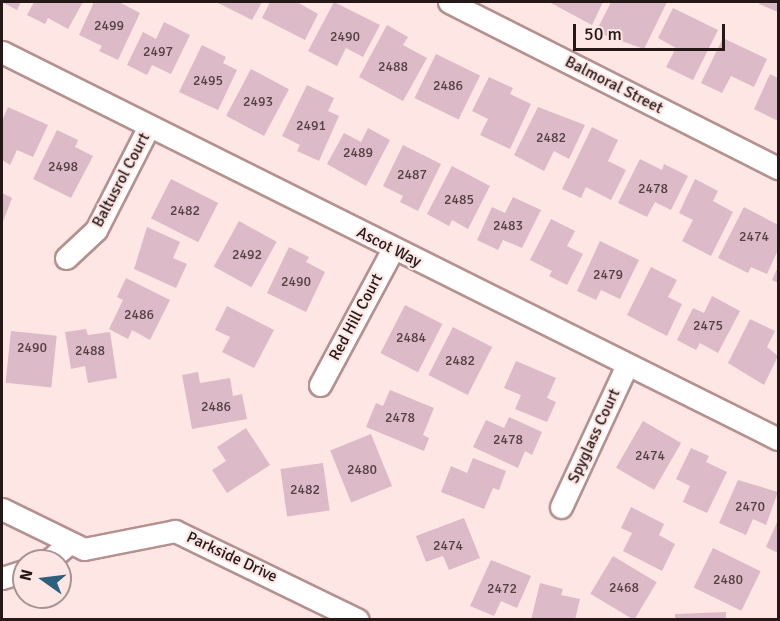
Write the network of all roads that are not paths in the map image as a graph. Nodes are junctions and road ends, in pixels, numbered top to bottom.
1 (449, 2) edge
2 (2, 52) edge
3 (150, 126) junction
4 (778, 168) edge
5 (393, 249) junction
6 (66, 258) dead end
7 (627, 365) junction
8 (320, 385) dead end
9 (778, 439) edge
10 (561, 507) dead end
11 (2, 509) edge
12 (68, 544) junction
13 (62, 549) edge
14 (358, 620) edge

1 - 4 street, Balmoral Street
2 - 3 street, Ascot Way
3 - 5 street, Ascot Way
3 - 6 street, Baltusrol Court
5 - 7 street, Ascot Way
5 - 8 street, Red Hill Court
7 - 9 street, Ascot Way
7 - 10 street, Spyglass Court
11 - 12 street, Parkside Drive
12 - 13 street
12 - 14 street, Parkside Drive

